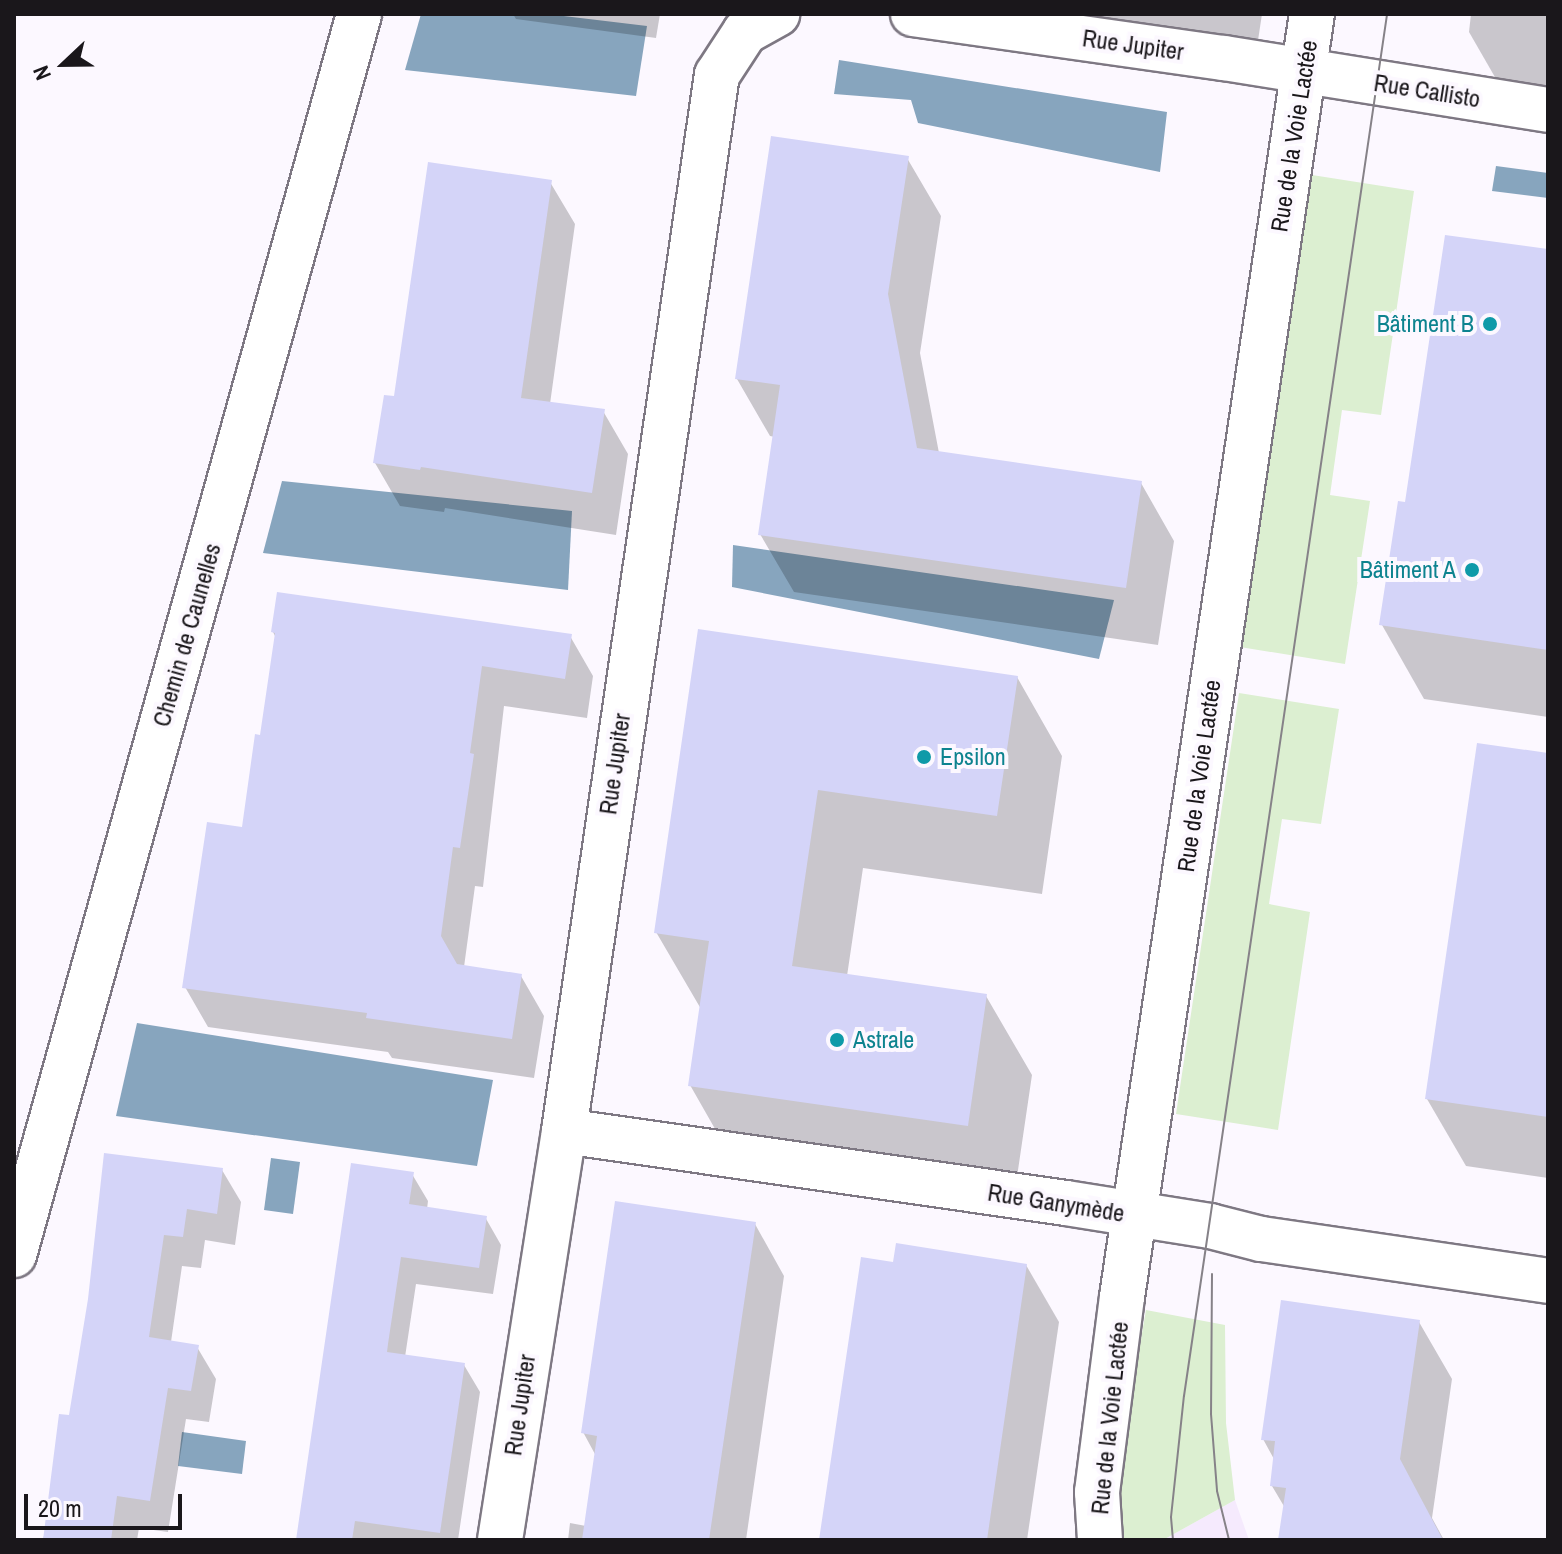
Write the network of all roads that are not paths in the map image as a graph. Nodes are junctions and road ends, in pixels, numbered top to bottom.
1 (359, 14) edge
2 (777, 14) edge
3 (913, 14) edge
4 (1312, 14) edge
5 (1305, 73) junction
6 (1548, 110) edge
7 (564, 1131) junction
8 (1134, 1215) junction
9 (14, 1255) edge
10 (1548, 1281) edge
11 (500, 1540) edge
12 (1100, 1540) edge

1 - 9 street, Chemin de Caunelles
2 - 7 street, Rue Jupiter
3 - 5 street, Rue Jupiter
4 - 5 street, Rue de la Voie Lactée
5 - 6 street, Rue Callisto
5 - 8 street, Rue de la Voie Lactée
7 - 8 street, Rue Ganymède
7 - 11 street, Rue Jupiter
8 - 10 street, Rue Ganymède
8 - 12 street, Rue de la Voie Lactée

